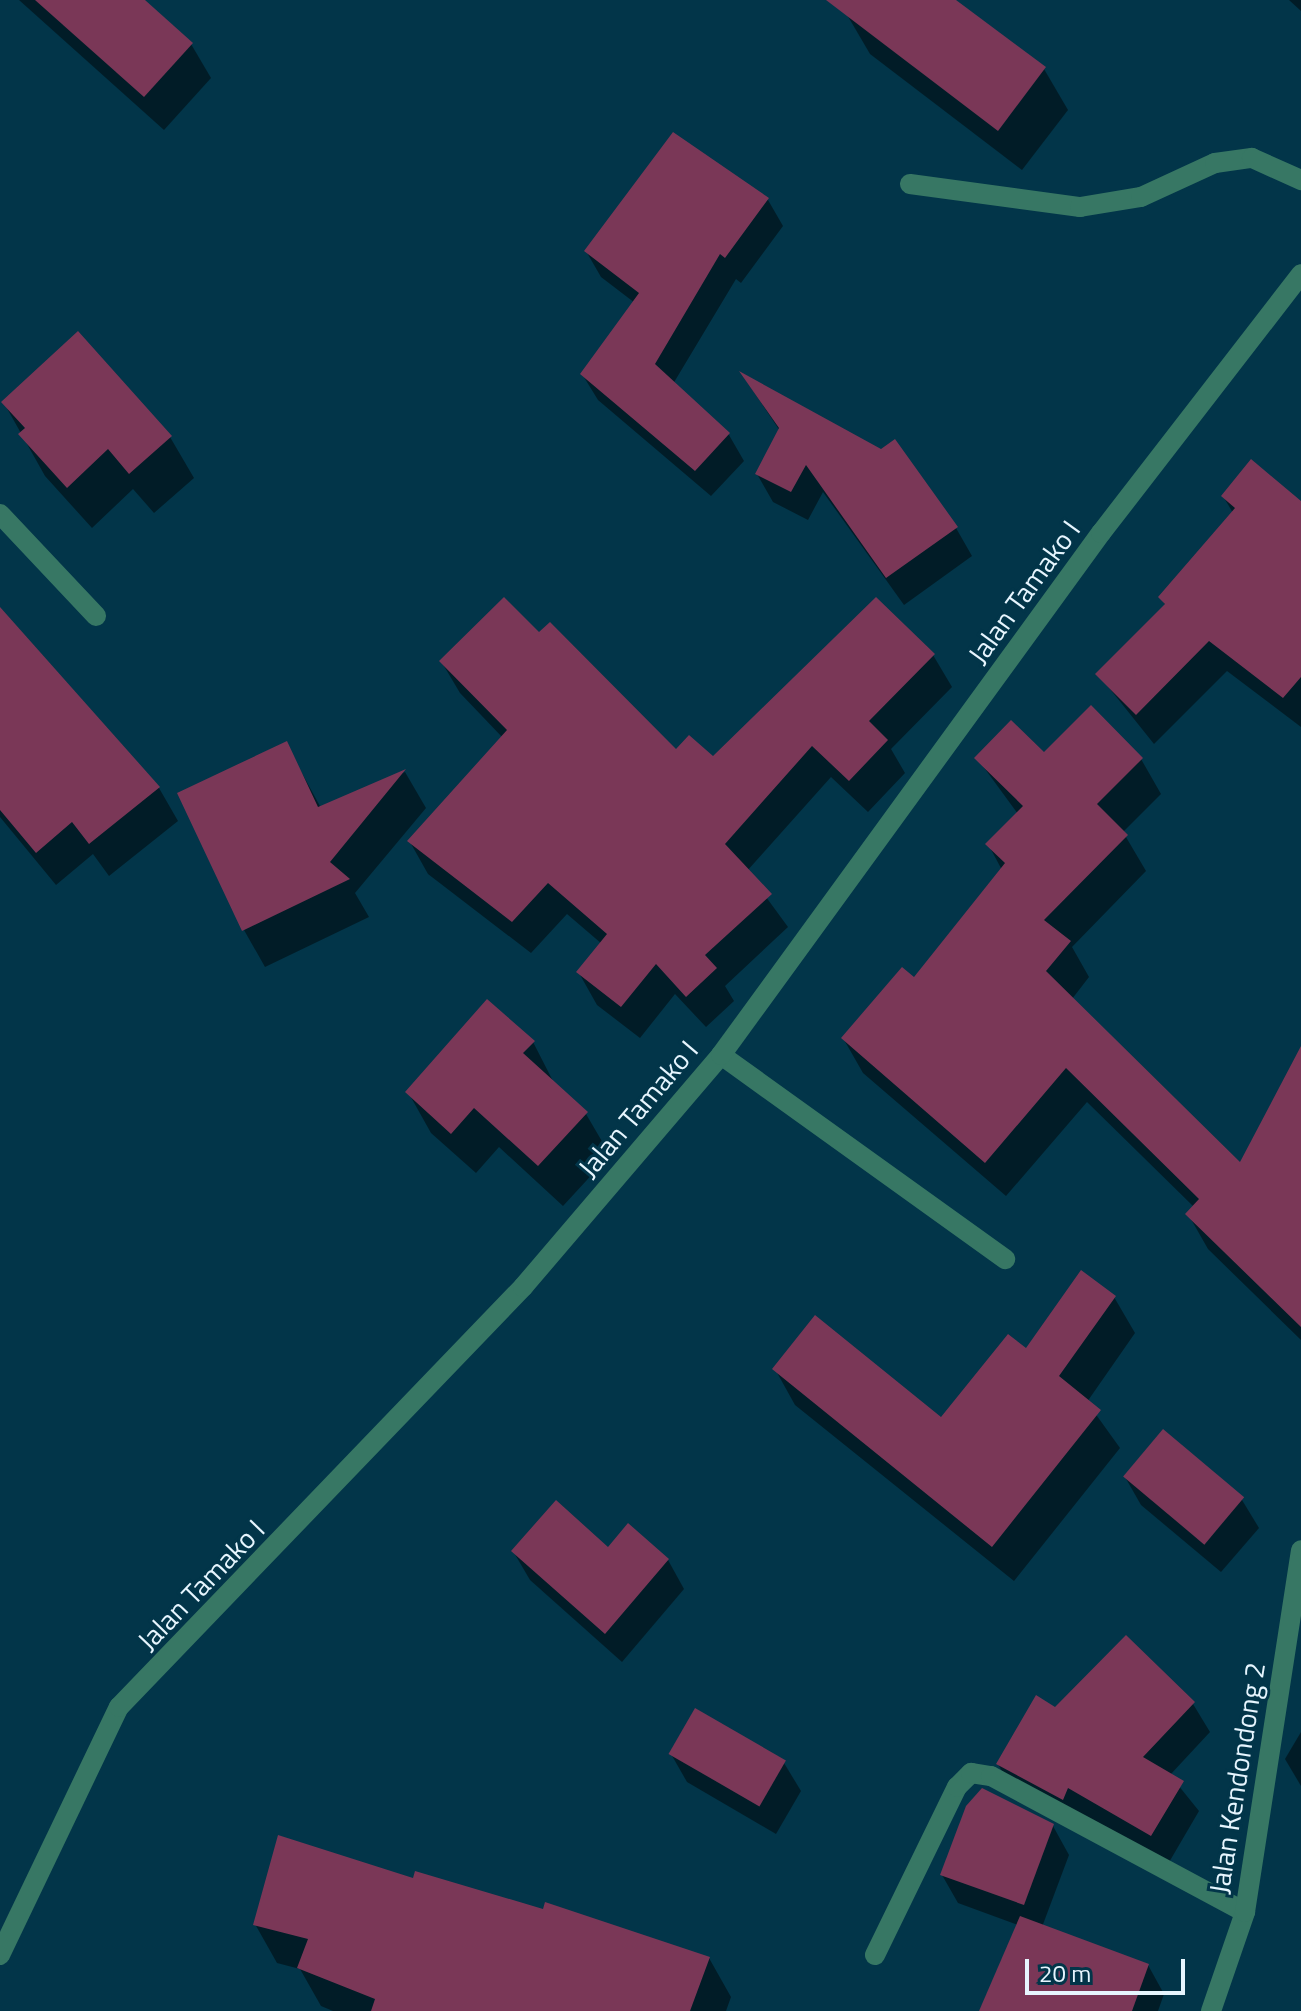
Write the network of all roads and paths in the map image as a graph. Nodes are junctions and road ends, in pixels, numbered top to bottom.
1 (1301, 180) edge
2 (910, 184) dead end
3 (1301, 274) edge
4 (0, 514) edge
5 (96, 616) dead end
6 (721, 1055) junction
7 (1005, 1259) dead end
8 (1300, 1556) edge
9 (1245, 1912) junction
10 (0, 1955) edge
11 (875, 1955) dead end
12 (1211, 2011) edge

1 - 2 street
3 - 6 street, Jalan Tamako I
4 - 5 street
6 - 7 street
6 - 10 street, Jalan Tamako I
8 - 9 street, Jalan Kendondong 2
9 - 11 street
9 - 12 street, Jalan Kendondong 2

